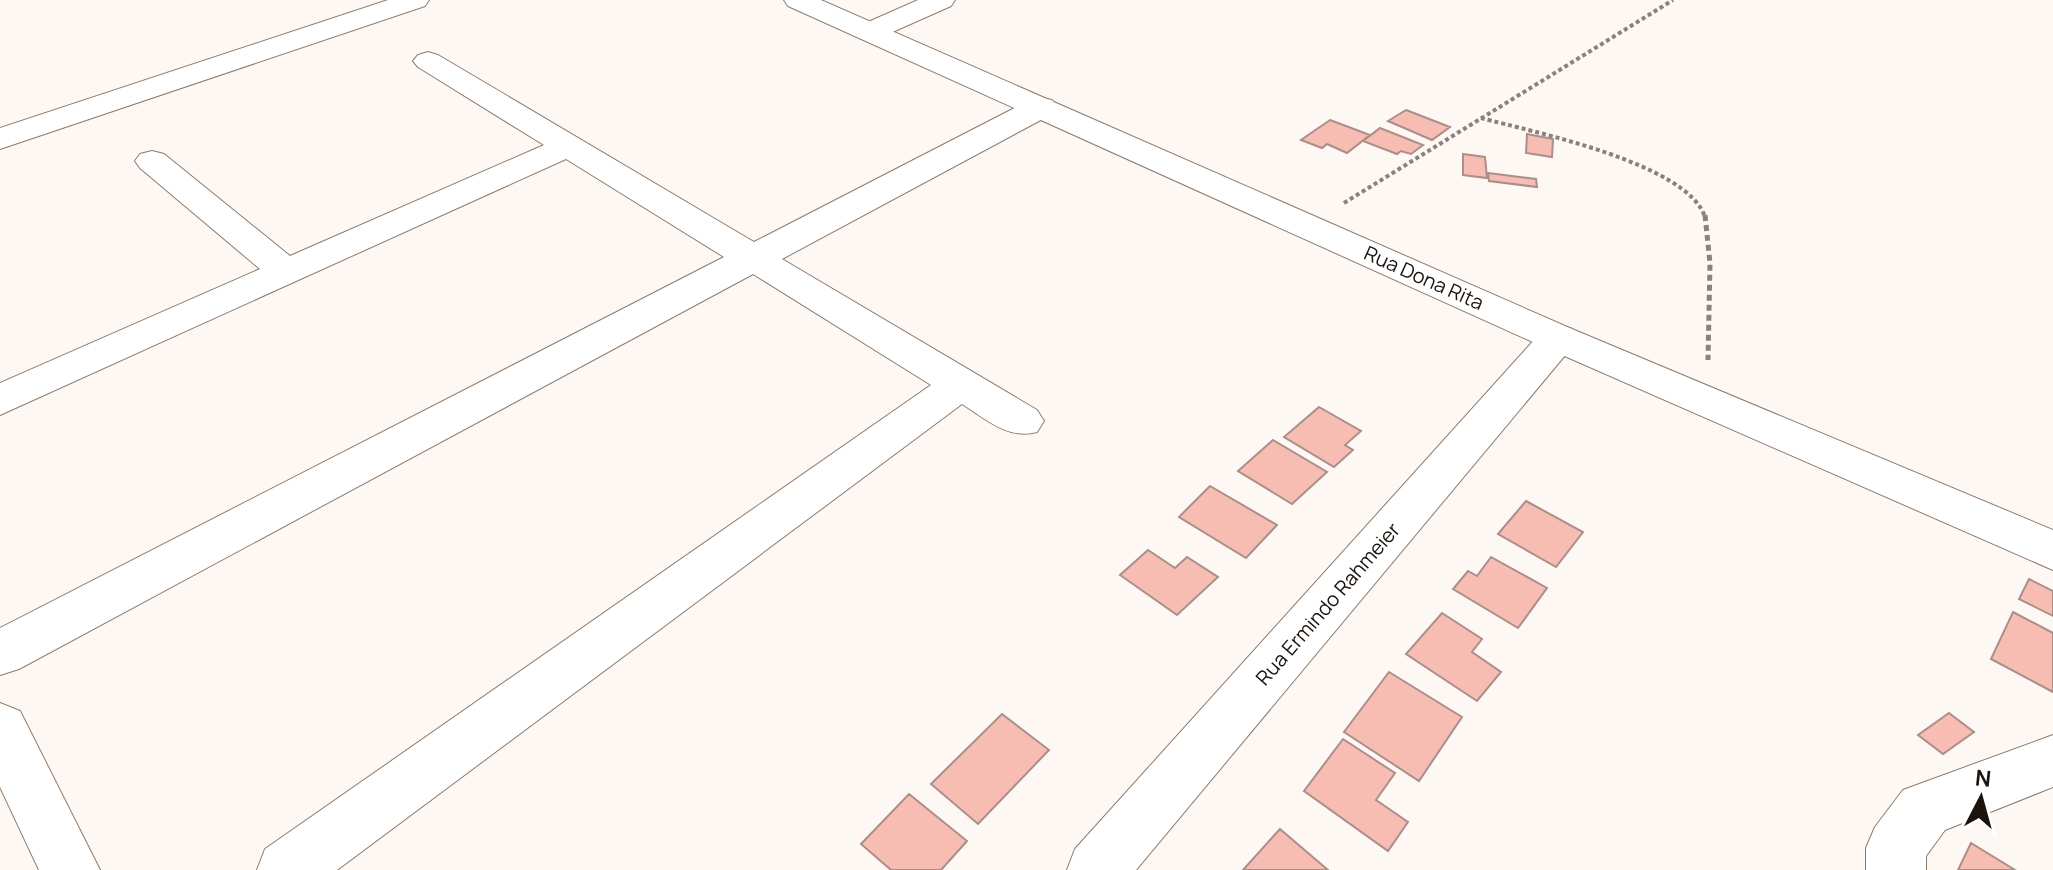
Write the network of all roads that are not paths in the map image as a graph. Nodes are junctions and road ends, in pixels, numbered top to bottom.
1 (415, 0) edge
2 (798, 0) edge
3 (941, 0) edge
4 (869, 32) junction
5 (428, 61) dead end
6 (1041, 107) junction
7 (0, 139) edge
8 (569, 146) junction
9 (152, 161) dead end
10 (754, 258) junction
11 (286, 272) junction
12 (1558, 338) junction
13 (961, 384) junction
14 (0, 400) edge
15 (1022, 421) dead end
16 (2053, 551) edge
17 (0, 653) edge
18 (0, 728) edge
19 (2053, 761) edge
20 (70, 870) edge
21 (287, 870) edge
22 (1097, 870) edge
23 (1896, 870) edge

1 - 7 street
2 - 4 street, Rua Dona Rita
3 - 4 street
4 - 6 street, Rua Dona Rita
5 - 8 street
6 - 10 street
6 - 12 street, Rua Dona Rita
8 - 10 street
8 - 11 street
9 - 11 street
10 - 13 street
10 - 17 street
11 - 14 street
12 - 16 street, Rua Dona Rita
12 - 22 street, Rua Ermindo Rahmeier
13 - 15 street
13 - 21 street
18 - 20 street
19 - 23 street

